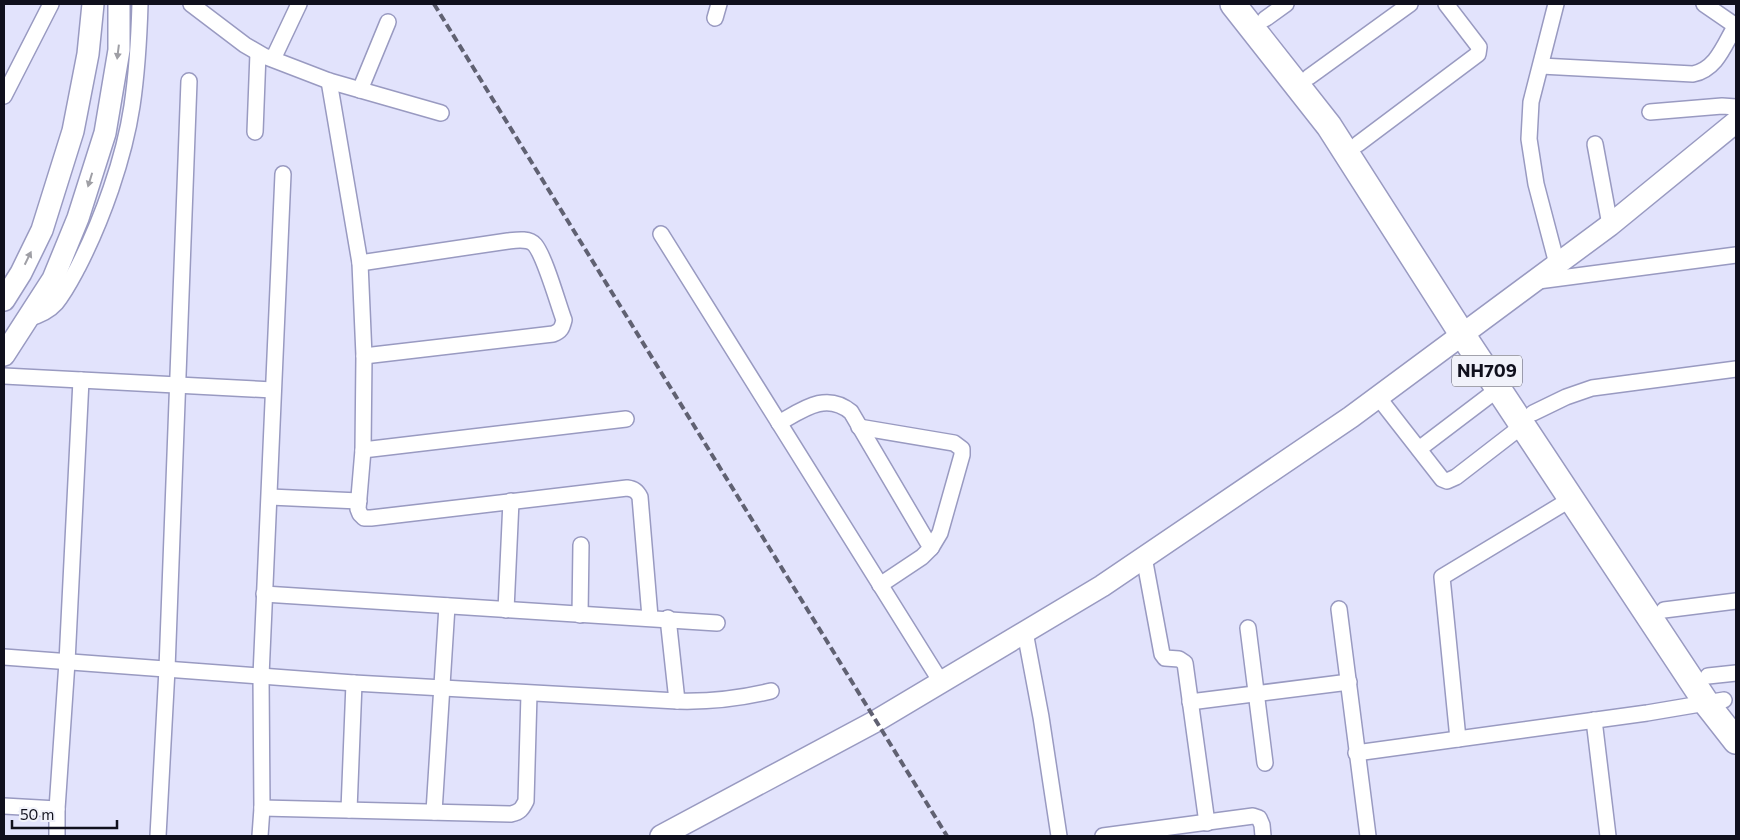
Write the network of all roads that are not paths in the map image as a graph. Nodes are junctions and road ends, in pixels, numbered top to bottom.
1 (50, 4) edge
2 (92, 4) edge
3 (119, 4) edge
4 (140, 4) edge
5 (191, 4) edge
6 (299, 4) edge
7 (1233, 4) edge
8 (1286, 4) edge
9 (1410, 4) edge
10 (1446, 4) edge
11 (1556, 4) edge
12 (1704, 4) edge
13 (1260, 11) edge
14 (388, 22) dead end
15 (1736, 26) edge
16 (258, 53) junction
17 (273, 59) junction
18 (1541, 66) junction
19 (1309, 77) junction
20 (189, 81) dead end
21 (330, 81) junction
22 (360, 90) junction
23 (4, 96) edge
24 (1736, 107) edge
25 (1650, 112) dead end
26 (441, 113) dead end
27 (1736, 122) edge
28 (256, 132) dead end
29 (1358, 144) junction
30 (1595, 144) dead end
31 (283, 174) dead end
32 (1610, 224) junction
33 (661, 234) dead end
34 (1736, 255) edge
35 (360, 263) junction
36 (1557, 264) junction
37 (1534, 281) junction
38 (4, 300) edge
39 (27, 320) junction
40 (1468, 330) junction
41 (4, 355) edge
42 (364, 356) junction
43 (1736, 369) edge
44 (4, 376) edge
45 (81, 380) junction
46 (177, 385) junction
47 (1498, 388) junction
48 (273, 390) junction
49 (1378, 397) junction
50 (626, 419) dead end
51 (1528, 420) junction
52 (778, 423) junction
53 (859, 427) junction
54 (1419, 449) junction
55 (363, 450) junction
56 (270, 497) junction
57 (1571, 499) junction
58 (359, 501) junction
59 (511, 501) junction
60 (581, 544) dead end
61 (931, 548) junction
62 (1144, 557) junction
63 (880, 585) junction
64 (264, 594) junction
65 (1736, 601) edge
66 (447, 606) junction
67 (1339, 609) dead end
68 (506, 610) junction
69 (1664, 610) junction
70 (580, 614) junction
71 (650, 617) junction
72 (668, 618) junction
73 (718, 622) dead end
74 (1248, 628) dead end
75 (1025, 632) junction
76 (4, 657) edge
77 (67, 662) junction
78 (166, 669) junction
79 (1736, 673) edge
80 (261, 676) junction
81 (1708, 676) junction
82 (941, 682) junction
83 (1349, 682) junction
84 (354, 683) junction
85 (442, 688) junction
86 (771, 691) dead end
87 (1256, 693) junction
88 (529, 694) junction
89 (677, 701) junction
90 (1190, 702) junction
91 (1722, 707) edge
92 (1594, 720) junction
93 (1458, 739) junction
94 (1736, 741) edge
95 (1356, 753) junction
96 (1265, 763) dead end
97 (4, 806) edge
98 (262, 808) junction
99 (57, 809) junction
100 (349, 810) junction
101 (434, 812) junction
102 (1207, 823) junction
103 (669, 834) edge
104 (57, 836) edge
105 (158, 836) edge
106 (260, 836) edge
107 (1058, 836) edge
108 (1103, 836) edge
109 (1263, 836) edge
110 (1368, 836) edge
111 (1608, 836) edge

1 - 23 street
38 -> 2 main road
3 -> 39 main road
4 - 39 street
5 - 16 street
6 - 17 street
7 - 40 highway, NH709
8 - 13 street
9 - 19 street
10 - 29 street
11 - 18 street
12 - 15 street
13 - 19 highway, NH709
14 - 22 street
15 - 18 street
16 - 17 street
16 - 28 street
17 - 21 street
18 - 36 street
19 - 29 highway, NH709
20 - 46 street
21 - 22 street
21 - 35 street
22 - 26 street
24 - 25 street
27 - 32 main road
29 - 40 highway, NH709
30 - 32 street
31 - 48 street
32 - 36 main road
33 - 52 street
34 - 37 street
35 - 42 street
35 - 42 street
36 - 37 main road
37 - 40 main road
39 - 41 main road
40 - 47 highway, NH709
40 - 49 main road
40 - 51 highway, NH709
42 - 55 street
43 - 51 street
44 - 45 street
45 - 46 street
45 - 77 street
46 - 48 street
46 - 78 street
47 - 51 highway, NH709
47 - 54 street
48 - 56 street
49 - 54 street
49 - 62 main road
50 - 55 street
51 - 54 street
51 - 57 highway, NH709
51 - 69 highway, NH709
52 - 53 street
52 - 63 street
53 - 61 street
53 - 61 street
55 - 58 street
56 - 58 street
56 - 64 street
57 - 91 highway, NH709
57 - 93 street
58 - 59 street
59 - 68 street
59 - 71 street
60 - 70 street
61 - 63 street
62 - 75 main road
62 - 90 street
63 - 82 street
64 - 66 street
64 - 80 street
65 - 69 street
66 - 68 street
66 - 85 street
67 - 83 street
68 - 70 street
69 - 81 highway, NH709
70 - 71 street
71 - 72 street
72 - 73 street
72 - 89 street
74 - 87 street
75 - 82 main road
75 - 107 street
76 - 77 street
77 - 78 street
77 - 99 street
78 - 80 street
78 - 105 street
79 - 81 street
80 - 84 street
80 - 98 street
81 - 91 highway, NH709
82 - 103 main road
83 - 87 street
83 - 95 street
84 - 85 street
84 - 100 street
85 - 88 street
85 - 101 street
86 - 89 street
87 - 90 street
87 - 96 street
88 - 89 street
88 - 101 street
90 - 102 street
91 - 92 street
91 - 94 highway, NH709
92 - 93 street
92 - 111 street
93 - 95 street
95 - 110 street
97 - 99 street
98 - 100 street
98 - 106 street
99 - 104 street
100 - 101 street
102 - 108 street
102 - 109 street

